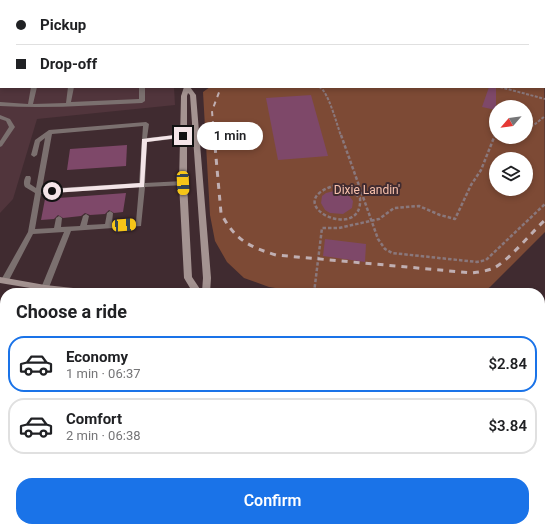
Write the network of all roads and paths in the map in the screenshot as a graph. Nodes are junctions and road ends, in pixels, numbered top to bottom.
1 (34, 88) edge
2 (71, 88) edge
3 (142, 88) edge
4 (187, 88) edge
5 (188, 88) edge
6 (322, 88) edge
7 (504, 88) edge
8 (545, 99) edge
9 (0, 104) edge
10 (68, 105) junction
11 (30, 106) junction
12 (545, 116) edge
13 (0, 118) edge
14 (533, 125) edge
15 (49, 132) junction
16 (183, 136) junction
17 (144, 140) junction
18 (491, 144) edge
19 (0, 145) edge
20 (34, 155) dead end
21 (28, 178) dead end
22 (183, 183) junction
23 (142, 185) junction
24 (114, 187) junction
25 (92, 188) junction
26 (66, 190) junction
27 (38, 192) junction
28 (113, 194) dead end
29 (90, 196) dead end
30 (65, 198) dead end
31 (360, 200) junction
32 (365, 200) junction
33 (545, 204) edge
34 (110, 213) dead end
35 (86, 216) dead end
36 (59, 218) dead end
37 (371, 221) junction
38 (108, 226) junction
39 (83, 228) junction
40 (68, 229) junction
41 (57, 230) junction
42 (31, 232) junction
43 (2, 280) edge
44 (45, 288) joint
45 (195, 288) edge
46 (206, 288) edge
47 (315, 288) edge

1 - 11 lane
2 - 10 lane
3 - 10 lane
4 - 16 street
5 - 46 street
6 - 32 path
7 - 8 path
9 - 11 lane
10 - 11 lane
12 - 14 path
13 - 19 lane
15 - 17 lane
15 - 20 lane
15 - 27 lane
16 - 17 lane
16 - 22 street
17 - 23 lane
18 - 37 path
21 - 27 lane
22 - 23 lane
22 - 45 street
23 - 24 lane
23 - 38 lane
24 - 25 lane
24 - 28 lane
25 - 26 lane
25 - 29 lane
26 - 27 lane
26 - 30 lane
27 - 42 lane
31 - 31 path
31 - 32 path
32 - 37 path
33 - 37 path
34 - 38 lane
35 - 39 lane
36 - 41 lane
37 - 47 path
38 - 39 lane
39 - 40 lane
40 - 41 lane
40 - 44 lane
41 - 42 lane
42 - 43 lane
43 - 44 street

